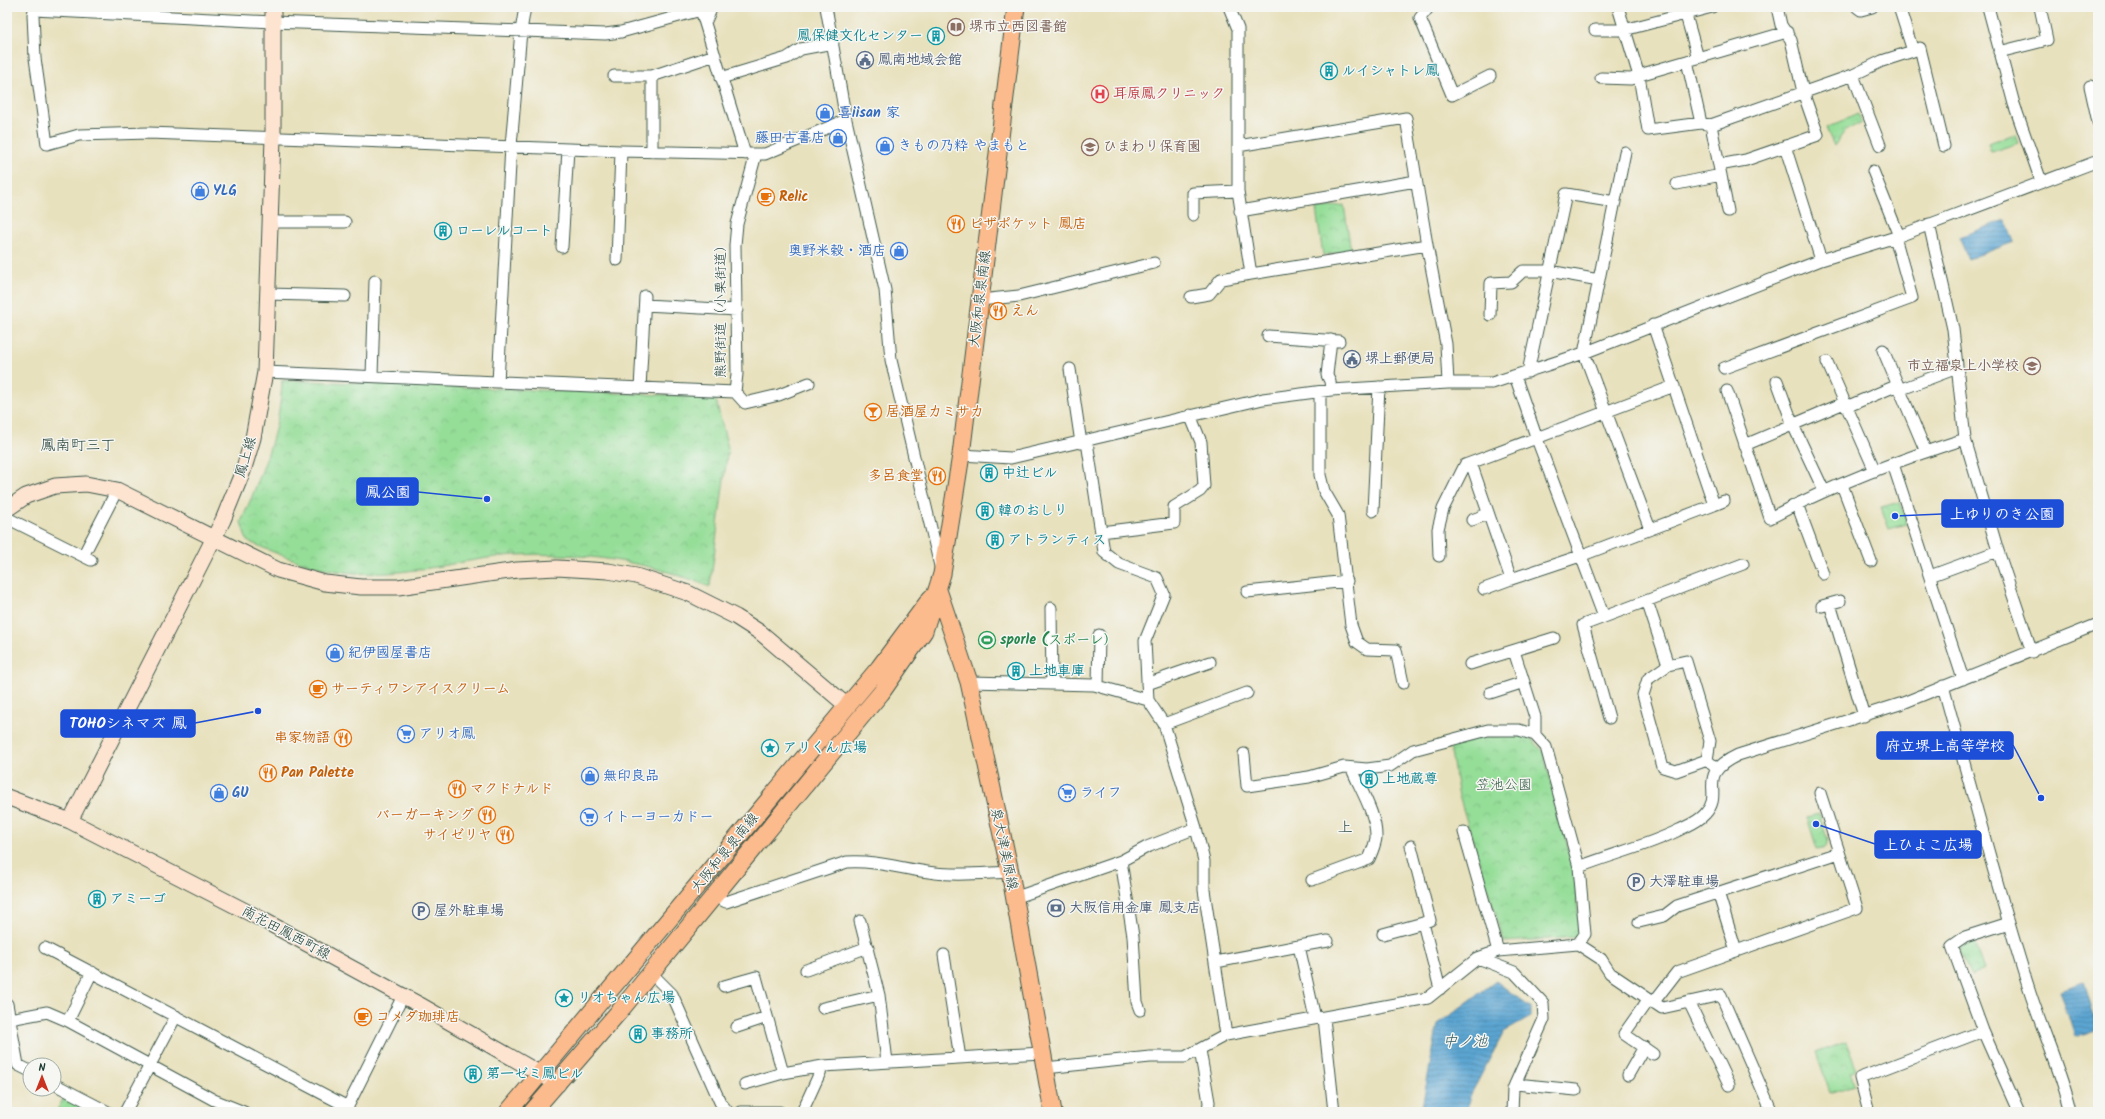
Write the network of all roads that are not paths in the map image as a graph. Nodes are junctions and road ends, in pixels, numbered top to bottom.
1 (525, 7) edge
2 (826, 7) edge
3 (1016, 7) edge
4 (1229, 7) edge
5 (1429, 7) edge
6 (1618, 7) edge
7 (1712, 7) edge
8 (1777, 7) edge
9 (1857, 7) edge
10 (1872, 7) edge
11 (1899, 7) edge
12 (1988, 7) edge
13 (2040, 7) edge
14 (704, 8) edge
15 (1685, 10) edge
16 (272, 14) edge
17 (1595, 30) dead end
18 (1624, 30) junction
19 (521, 31) junction
20 (1787, 32) junction
21 (833, 43) junction
22 (1913, 51) junction
23 (1999, 52) junction
24 (714, 55) junction
25 (1692, 59) junction
26 (1853, 75) junction
27 (614, 76) dead end
28 (652, 76) junction
29 (1490, 76) dead end
30 (1639, 76) junction
31 (721, 78) junction
32 (1601, 78) dead end
33 (2090, 86) dead end
34 (1803, 92) junction
35 (846, 120) junction
36 (2098, 122) edge
37 (1706, 124) junction
38 (274, 138) junction
39 (1880, 145) dead end
40 (511, 146) junction
41 (1238, 146) junction
42 (1785, 146) junction
43 (1944, 146) dead end
44 (568, 149) junction
45 (621, 151) junction
46 (652, 152) junction
47 (1625, 152) dead end
48 (750, 154) junction
49 (2098, 161) edge
50 (1720, 170) junction
51 (1872, 171) dead end
52 (1416, 181) junction
53 (2041, 182) junction
54 (1677, 184) dead end
55 (1238, 191) junction
56 (1615, 202) junction
57 (1240, 211) junction
58 (1728, 211) dead end
59 (1193, 215) dead end
60 (270, 222) junction
61 (344, 222) dead end
62 (1929, 224) junction
63 (1897, 236) junction
64 (1427, 245) junction
65 (562, 247) dead end
66 (617, 260) dead end
67 (1821, 260) junction
68 (1154, 263) dead end
69 (1549, 271) junction
70 (1250, 274) junction
71 (1599, 280) junction
72 (376, 281) dead end
73 (267, 294) junction
74 (345, 296) dead end
75 (1191, 297) dead end
76 (980, 300) junction
77 (737, 310) junction
78 (1490, 315) dead end
79 (1653, 325) junction
80 (1268, 336) dead end
81 (1883, 350) dead end
82 (1584, 353) junction
83 (1827, 362) dead end
84 (1724, 368) dead end
85 (1957, 368) junction
86 (1070, 369) dead end
87 (265, 372) junction
88 (1528, 372) junction
89 (372, 376) junction
90 (1515, 376) junction
91 (1777, 381) dead end
92 (498, 382) junction
93 (810, 383) dead end
94 (1448, 383) junction
95 (1674, 386) junction
96 (1379, 387) junction
97 (640, 388) junction
98 (1899, 388) junction
99 (1325, 391) junction
100 (1727, 391) dead end
101 (735, 392) junction
102 (1845, 405) junction
103 (1607, 412) junction
104 (1190, 415) junction
105 (1793, 424) junction
106 (1537, 439) junction
107 (1965, 440) junction
108 (1084, 442) junction
109 (1745, 444) junction
110 (1926, 452) junction
111 (961, 455) junction
112 (1471, 463) junction
113 (1893, 464) junction
114 (1875, 470) junction
115 (1842, 485) junction
116 (117, 490) junction
117 (1824, 491) junction
118 (1724, 501) dead end
119 (1797, 504) junction
120 (1714, 505) junction
121 (7, 509) edge
122 (1373, 511) dead end
123 (1488, 514) junction
124 (7, 518) edge
125 (1472, 520) dead end
126 (1650, 529) junction
127 (1101, 532) junction
128 (214, 537) junction
129 (1998, 551) junction
130 (1438, 556) dead end
131 (1580, 556) junction
132 (1871, 561) dead end
133 (1743, 564) dead end
134 (942, 574) junction
135 (1824, 574) dead end
136 (1930, 576) junction
137 (1511, 580) junction
138 (1346, 582) junction
139 (1484, 589) dead end
140 (938, 590) junction
141 (1247, 592) dead end
142 (1647, 601) junction
143 (1831, 604) dead end
144 (1051, 608) dead end
145 (1604, 617) junction
146 (2098, 624) edge
147 (1099, 635) dead end
148 (1554, 638) dead end
149 (1514, 651) junction
150 (2032, 652) junction
151 (1210, 662) dead end
152 (1470, 664) dead end
153 (1668, 665) junction
154 (1963, 678) junction
155 (968, 682) junction
156 (1524, 682) junction
157 (1403, 683) dead end
158 (1052, 684) junction
159 (1147, 684) junction
160 (1098, 686) junction
161 (1943, 686) junction
162 (1247, 693) dead end
163 (1490, 693) dead end
164 (1148, 700) junction
165 (846, 705) junction
166 (1864, 716) junction
167 (1609, 718) dead end
168 (1164, 724) junction
169 (1535, 735) junction
170 (1244, 754) dead end
171 (1707, 760) junction
172 (1352, 769) junction
173 (1717, 769) junction
174 (1820, 793) dead end
175 (7, 797) edge
176 (70, 821) junction
177 (1196, 828) junction
178 (1464, 832) dead end
179 (1411, 846) dead end
180 (1839, 853) junction
181 (1121, 861) junction
182 (1579, 867) junction
183 (1010, 872) junction
184 (1312, 880) dead end
185 (1718, 892) junction
186 (714, 896) junction
187 (1014, 898) junction
188 (860, 921) dead end
189 (1639, 922) dead end
190 (1423, 923) junction
191 (2009, 923) junction
192 (1383, 934) dead end
193 (1328, 941) dead end
194 (1578, 944) junction
195 (1299, 946) junction
196 (868, 947) junction
197 (45, 948) dead end
198 (1498, 951) junction
199 (1736, 951) junction
200 (944, 955) dead end
201 (1478, 958) junction
202 (1216, 962) junction
203 (806, 970) dead end
204 (92, 972) junction
205 (650, 972) junction
206 (724, 986) dead end
207 (1440, 989) junction
208 (879, 995) junction
209 (403, 996) junction
210 (1650, 1002) junction
211 (1689, 1002) junction
212 (7, 1004) edge
213 (823, 1008) dead end
214 (1140, 1010) dead end
215 (176, 1016) junction
216 (767, 1017) junction
217 (1319, 1018) junction
218 (10, 1019) junction
219 (68, 1022) junction
220 (737, 1027) dead end
221 (1983, 1031) junction
222 (1226, 1035) junction
223 (1644, 1048) junction
224 (1200, 1050) junction
225 (1653, 1054) dead end
226 (960, 1058) junction
227 (1044, 1061) junction
228 (887, 1062) junction
229 (149, 1066) junction
230 (824, 1066) junction
231 (22, 1067) edge
232 (541, 1073) junction
233 (783, 1073) junction
234 (1628, 1075) dead end
235 (558, 1084) junction
236 (745, 1084) dead end
237 (1515, 1084) junction
238 (1730, 1085) dead end
239 (62, 1088) edge
240 (1576, 1090) dead end
241 (346, 1109) edge
242 (766, 1111) edge
243 (108, 1112) edge
244 (125, 1112) edge
245 (244, 1112) edge
246 (508, 1112) edge
247 (532, 1112) edge
248 (728, 1112) edge
249 (741, 1112) edge
250 (780, 1112) edge
251 (802, 1112) edge
252 (1053, 1112) edge
253 (1208, 1112) edge
254 (1334, 1112) edge
255 (1512, 1112) edge
256 (1772, 1112) edge
257 (1869, 1112) edge
258 (2019, 1112) edge
259 (2071, 1112) edge

1 - 19 street
2 - 21 street
3 - 76 main road, 大阪和泉泉南線
4 - 41 street
5 - 29 street
6 - 18 street
7 - 15 street
8 - 20 street
9 - 10 street
11 - 22 street
12 - 23 street
13 - 23 street
14 - 19 street
14 - 24 street
15 - 18 street
15 - 25 street
16 - 19 street
16 - 38 street, 鳳上線
16 - 38 street
17 - 18 street
18 - 30 street
19 - 40 street
20 - 25 street
20 - 34 street
21 - 31 street
21 - 35 street
22 - 26 street
22 - 43 street
23 - 53 street
24 - 28 street
24 - 31 street
25 - 30 street
25 - 37 street
26 - 34 street
26 - 39 street
27 - 28 street
28 - 46 street
30 - 32 street
30 - 37 street
31 - 48 street
33 - 36 street
34 - 37 street
34 - 42 street
35 - 48 street
35 - 134 street
37 - 50 street
38 - 40 street
38 - 60 street, 鳳上線
40 - 44 street
40 - 92 street
41 - 52 street
41 - 55 street
42 - 50 street
42 - 67 street
44 - 45 street
44 - 65 street
45 - 46 street
45 - 66 street
46 - 48 street
47 - 56 street
48 - 77 street, 熊野街道（小栗街道）
49 - 53 street
50 - 54 street
50 - 58 street
51 - 63 street
52 - 57 street
52 - 64 street
53 - 62 street
55 - 57 street
55 - 59 street
56 - 69 street
56 - 71 street
57 - 70 street
60 - 61 street
60 - 73 street, 鳳上線
62 - 63 street
62 - 85 street
63 - 67 street
63 - 84 street
64 - 70 street
64 - 94 street
67 - 79 street
68 - 76 street
69 - 71 street
69 - 78 street
69 - 88 street
70 - 75 street
71 - 82 street
72 - 89 street
73 - 74 street
73 - 87 street, 鳳上線
76 - 111 main road, 大阪和泉泉南線
77 - 97 street
77 - 101 street, 熊野街道（小栗街道）
79 - 82 street
79 - 95 street
80 - 99 street
81 - 98 street
82 - 88 street
82 - 103 street
83 - 102 street
85 - 98 street
85 - 107 street
86 - 108 street
87 - 89 street
87 - 128 street, 鳳上線
88 - 90 street
89 - 92 street
90 - 94 street
90 - 106 street
91 - 105 street
92 - 97 street
93 - 101 street
94 - 96 street
95 - 103 street
95 - 120 street
96 - 99 street
96 - 122 street
97 - 101 street
98 - 102 street
98 - 110 street
99 - 104 street
99 - 138 street
100 - 109 street
102 - 105 street
102 - 114 street
103 - 106 street
103 - 126 street
104 - 108 street
104 - 127 street
105 - 109 street
105 - 117 street
106 - 112 street
106 - 131 street
107 - 110 street
107 - 129 street
108 - 111 street
108 - 127 street
109 - 119 street
110 - 113 street
111 - 134 main road, 大阪和泉泉南線
112 - 123 street
112 - 130 street
113 - 114 street
113 - 136 street
114 - 115 street
115 - 117 street
115 - 132 street
116 - 121 street
116 - 124 street
116 - 128 street
117 - 119 street
118 - 120 street
119 - 135 street
120 - 126 street
123 - 125 street
123 - 137 street
126 - 131 street
127 - 159 street
128 - 165 street
128 - 176 street, 鳳上線
129 - 136 street
129 - 150 street
131 - 137 street
131 - 145 street
133 - 142 street
134 - 140 main road, 大阪和泉泉南線
136 - 154 street
137 - 139 street
138 - 141 street
138 - 157 street
140 - 155 main road, 泉大津美原線
140 - 165 main road, 大阪和泉泉南線
140 - 186 main road, 大阪和泉泉南線
142 - 145 street
142 - 153 street
143 - 166 street
144 - 158 street
145 - 167 street
146 - 150 street
147 - 160 street
148 - 149 street
149 - 152 street
149 - 156 street
150 - 154 street
151 - 159 street
153 - 171 street
153 - 171 street
154 - 161 street
155 - 158 street
155 - 183 main road, 泉大津美原線
156 - 163 street
156 - 169 street
158 - 160 street
159 - 164 street
160 - 164 street
161 - 166 street
161 - 191 street
162 - 168 street
164 - 168 street
165 - 232 main road, 大阪和泉泉南線
166 - 173 street
168 - 177 street
169 - 172 street
169 - 182 street
170 - 172 street
171 - 173 street
172 - 184 street
173 - 182 street
174 - 180 street
175 - 176 street, 南花田鳳西町線
176 - 209 street, 南花田鳳西町線
177 - 181 street
177 - 202 street
178 - 198 street
179 - 190 street
180 - 185 street
180 - 199 street
181 - 187 street
181 - 214 street
182 - 194 street
183 - 186 street
183 - 187 main road, 泉大津美原線
185 - 189 street
185 - 199 street
186 - 205 main road, 大阪和泉泉南線
187 - 227 main road, 泉大津美原線
188 - 196 street
190 - 192 street
190 - 207 street
191 - 221 street
191 - 259 street
193 - 195 street
194 - 198 street
194 - 210 street
195 - 202 street
195 - 217 street
196 - 203 street
196 - 208 street
197 - 204 street
198 - 201 street
199 - 210 street
200 - 226 street
201 - 207 street
201 - 237 street
202 - 222 street
204 - 215 street
204 - 219 street
205 - 235 main road, 大阪和泉泉南線
205 - 248 street
206 - 216 street
207 - 217 street
208 - 213 street
208 - 228 street
209 - 232 street, 南花田鳳西町線
209 - 241 street
210 - 211 street
210 - 223 street
211 - 238 street
211 - 256 street
212 - 218 street
215 - 229 street
215 - 241 street
216 - 220 street
216 - 233 street
217 - 222 street
217 - 254 street
218 - 219 street
218 - 231 street
219 - 229 street
221 - 257 street
221 - 258 street
222 - 224 street
223 - 225 street
223 - 234 street
224 - 227 street
224 - 253 street
226 - 227 street
226 - 228 street
227 - 252 main road, 泉大津美原線
228 - 230 street
229 - 244 street
229 - 245 street
230 - 233 street
230 - 251 street
232 - 235 street, 南花田鳳西町線
232 - 246 main road, 大阪和泉泉南線
233 - 236 street
235 - 247 main road, 大阪和泉泉南線
237 - 240 street
237 - 255 street
239 - 243 street
242 - 249 street
242 - 250 street

